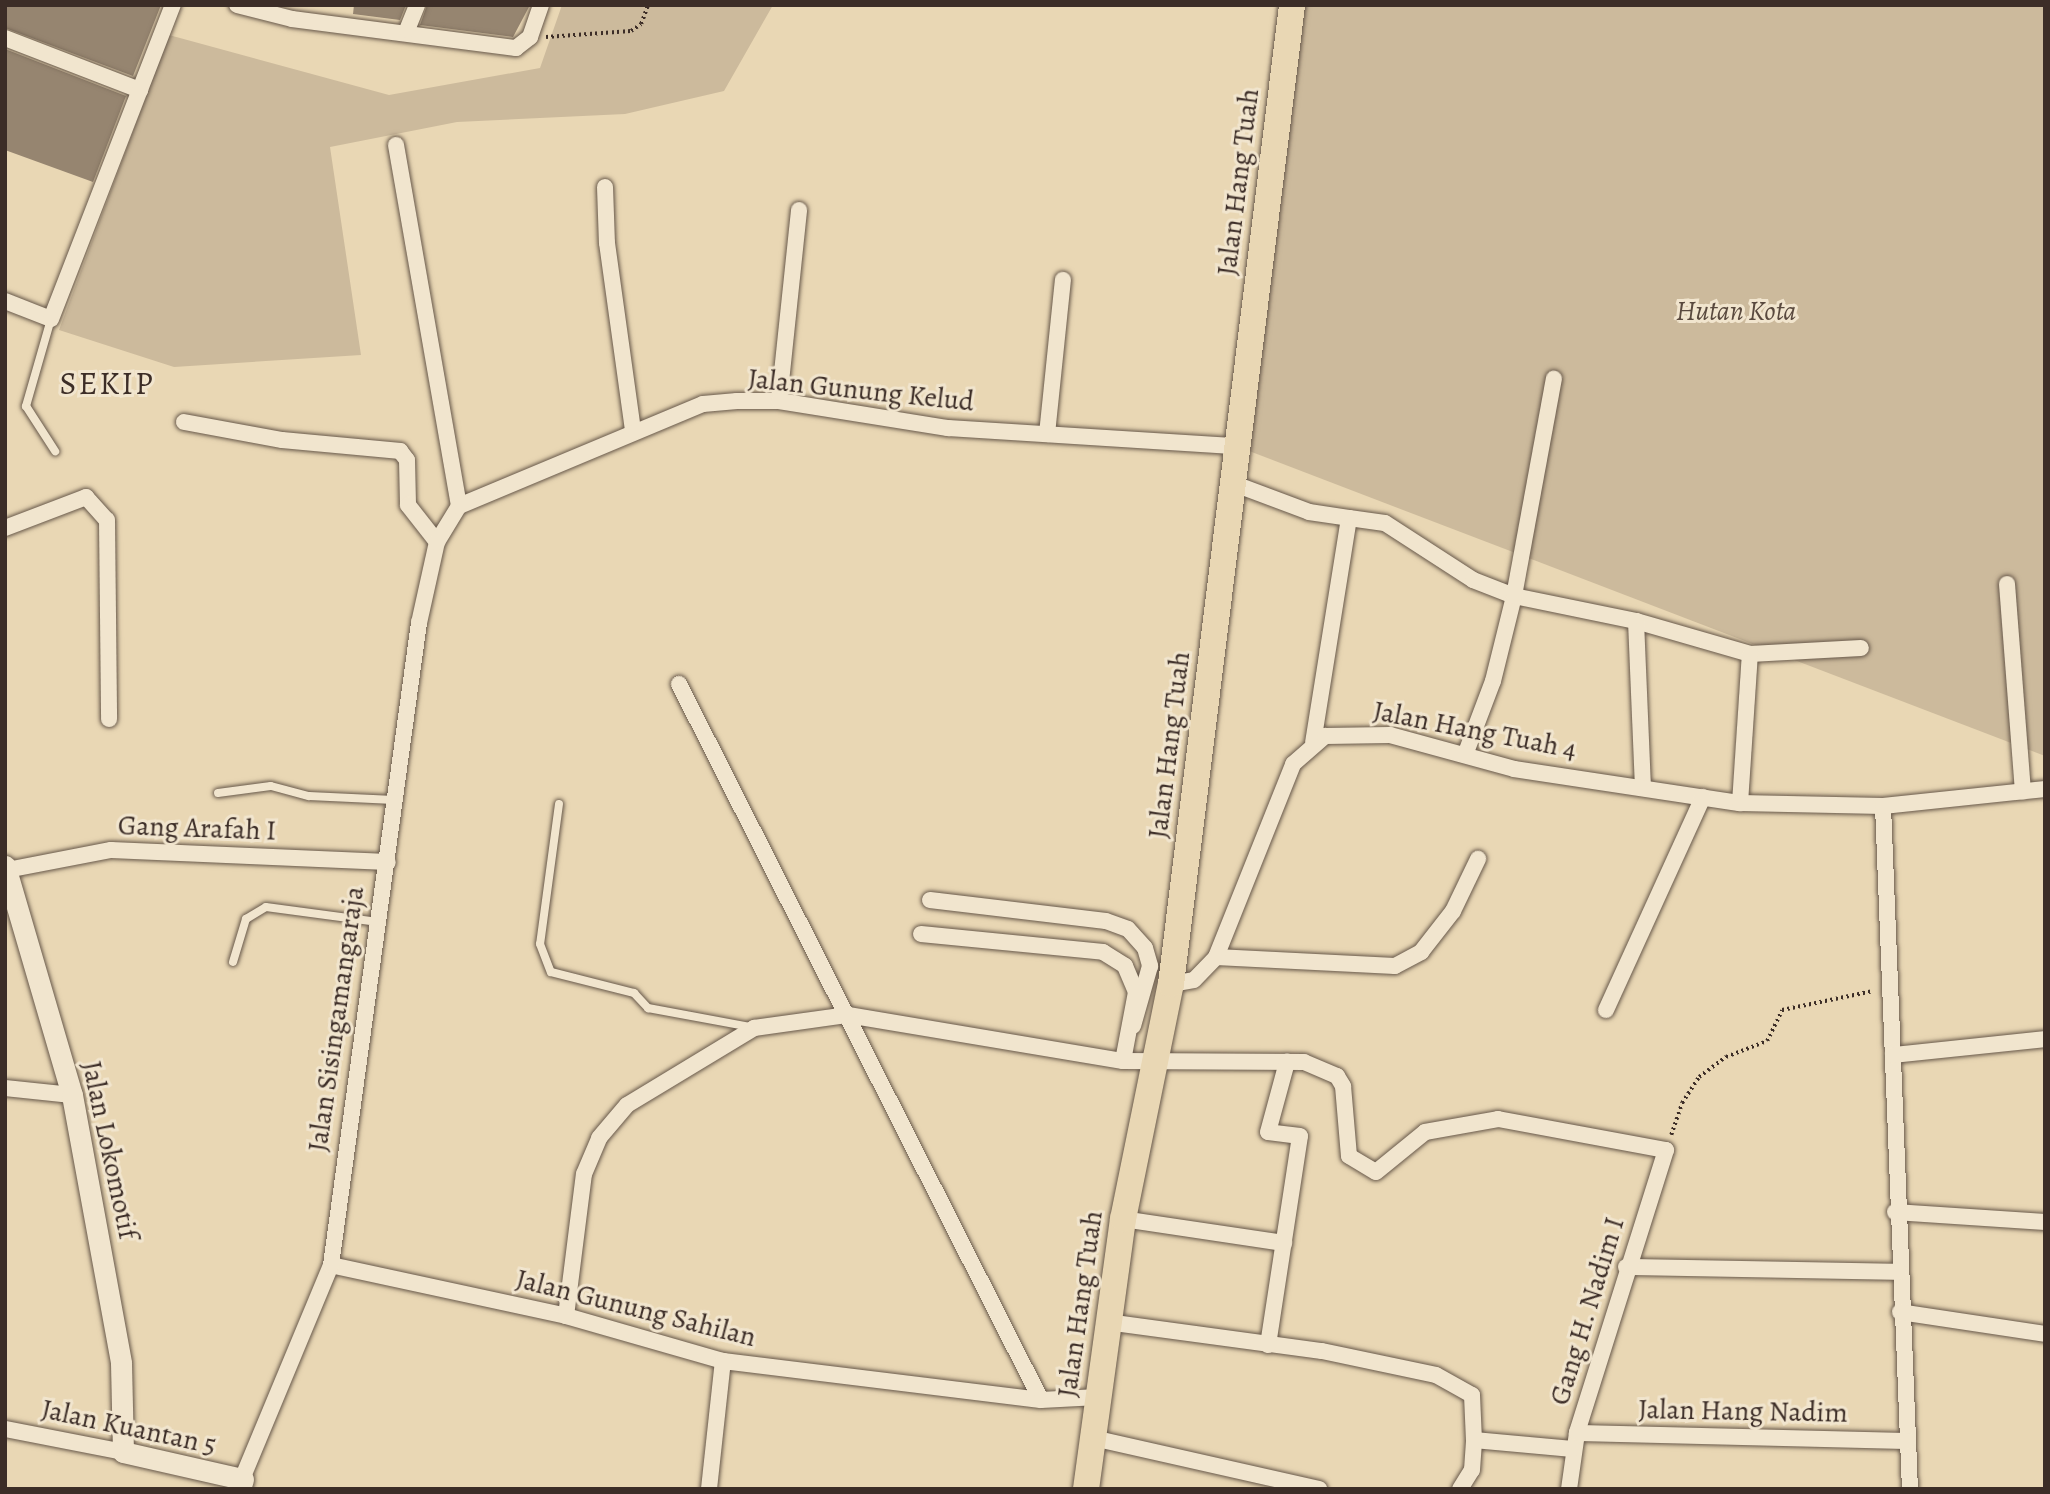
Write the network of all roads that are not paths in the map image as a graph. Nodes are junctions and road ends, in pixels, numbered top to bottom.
1 (173, 5) edge
2 (237, 5) edge
3 (417, 5) edge
4 (541, 5) edge
5 (1292, 5) edge
6 (294, 12) edge
7 (407, 30) junction
8 (5, 38) edge
9 (140, 90) junction
10 (396, 145) dead end
11 (605, 187) dead end
12 (799, 210) dead end
13 (1063, 280) dead end
14 (5, 301) edge
15 (51, 319) junction
16 (1554, 379) dead end
17 (779, 401) junction
18 (184, 422) dead end
19 (633, 430) junction
20 (1047, 434) junction
21 (1236, 446) junction
22 (55, 452) dead end
23 (1232, 483) junction
24 (459, 506) junction
25 (1349, 518) junction
26 (5, 528) edge
27 (438, 542) junction
28 (2007, 584) dead end
29 (1514, 596) junction
30 (1636, 621) junction
31 (1861, 648) dead end
32 (1750, 654) junction
33 (679, 684) dead end
34 (109, 719) dead end
35 (1313, 742) junction
36 (1465, 755) junction
37 (1643, 787) junction
38 (2045, 789) edge
39 (2023, 791) junction
40 (218, 793) dead end
41 (1703, 797) junction
42 (394, 800) junction
43 (1740, 803) junction
44 (559, 804) dead end
45 (1884, 806) junction
46 (1478, 859) dead end
47 (388, 862) junction
48 (6, 868) edge
49 (930, 900) dead end
50 (379, 922) junction
51 (921, 934) dead end
52 (1216, 957) junction
53 (233, 961) dead end
54 (1171, 984) junction
55 (1606, 1010) dead end
56 (848, 1015) junction
57 (1133, 1026) junction
58 (754, 1028) junction
59 (2045, 1039) edge
60 (1892, 1055) junction
61 (1123, 1061) junction
62 (1287, 1062) junction
63 (1156, 1064) junction
64 (5, 1088) edge
65 (72, 1095) junction
66 (1895, 1212) junction
67 (1123, 1219) junction
68 (2045, 1222) edge
69 (1284, 1242) junction
70 (331, 1265) junction
71 (1626, 1267) junction
72 (1899, 1272) junction
73 (1900, 1311) junction
74 (566, 1316) junction
75 (1107, 1322) junction
76 (2045, 1334) edge
77 (1268, 1345) junction
78 (723, 1361) junction
79 (1098, 1397) junction
80 (1041, 1400) junction
81 (5, 1429) edge
82 (1093, 1438) junction
83 (1474, 1440) junction
84 (1575, 1441) junction
85 (1908, 1441) junction
86 (123, 1452) junction
87 (240, 1484) edge
88 (709, 1489) edge
89 (1086, 1489) edge
90 (1319, 1489) edge
91 (1460, 1489) edge
92 (1569, 1489) edge
93 (1910, 1489) edge

1 - 9 street
2 - 6 street
3 - 7 street
4 - 7 street
5 - 21 main road, Jalan Hang Tuah
6 - 7 street
8 - 9 street
9 - 15 street
10 - 24 street
11 - 19 street
12 - 17 street
13 - 20 street
14 - 15 street
15 - 22 lane
16 - 29 street
17 - 19 street, Jalan Gunung Kelud
17 - 20 street, Jalan Gunung Kelud
18 - 27 street
19 - 24 street, Jalan Gunung Kelud
20 - 21 street, Jalan Gunung Kelud
21 - 23 main road, Jalan Hang Tuah
23 - 25 street
23 - 54 main road, Jalan Hang Tuah
24 - 27 street
25 - 29 street
25 - 35 street
26 - 34 street
27 - 42 street, Jalan Sisingamangaraja
28 - 39 street
29 - 30 street
29 - 36 street
30 - 32 street
30 - 37 street
31 - 32 street
32 - 43 street
33 - 56 street
35 - 36 street, Jalan Hang Tuah 4
35 - 52 street
36 - 37 street, Jalan Hang Tuah 4
37 - 41 street, Jalan Hang Tuah 4
38 - 39 street, Jalan Hang Tuah 4
39 - 45 street, Jalan Hang Tuah 4
40 - 42 lane
41 - 43 street, Jalan Hang Tuah 4
41 - 55 street
42 - 47 street, Jalan Sisingamangaraja
43 - 45 street, Jalan Hang Tuah 4
44 - 58 lane
45 - 60 street
46 - 52 street
47 - 48 street, Gang Arafah I
47 - 50 street, Jalan Sisingamangaraja
48 - 65 street, Jalan Lokomotif
49 - 57 street
50 - 53 lane
50 - 70 street, Jalan Sisingamangaraja
51 - 57 street
52 - 54 street
54 - 63 main road, Jalan Hang Tuah
56 - 58 street
56 - 61 street
56 - 80 street
57 - 61 street
58 - 74 street
59 - 60 street
60 - 66 street
61 - 63 street
62 - 63 street
62 - 69 street
62 - 71 street, Gang H. Nadim I
63 - 67 main road, Jalan Hang Tuah
64 - 65 street
65 - 86 street, Jalan Lokomotif
66 - 68 street
66 - 72 street
67 - 69 street
67 - 75 main road, Jalan Hang Tuah
69 - 77 street
70 - 74 street, Jalan Gunung Sahilan
70 - 87 street, Jalan Sisingamangaraja
71 - 72 street
71 - 84 street, Gang H. Nadim I
72 - 73 street
73 - 76 street
73 - 85 street
74 - 78 street, Jalan Gunung Sahilan
75 - 77 street
75 - 79 main road, Jalan Hang Tuah
77 - 83 street
78 - 80 street, Jalan Gunung Sahilan
78 - 88 street
79 - 80 street, Jalan Gunung Sahilan
79 - 82 main road, Jalan Hang Tuah
81 - 86 street, Jalan Kuantan 5
82 - 89 main road, Jalan Hang Tuah
82 - 90 street
83 - 84 street, Jalan Hang Nadim
83 - 91 street
84 - 85 street, Jalan Hang Nadim
84 - 92 street, Gang H. Nadim I
85 - 93 street
86 - 87 street, Jalan Kuantan 5

